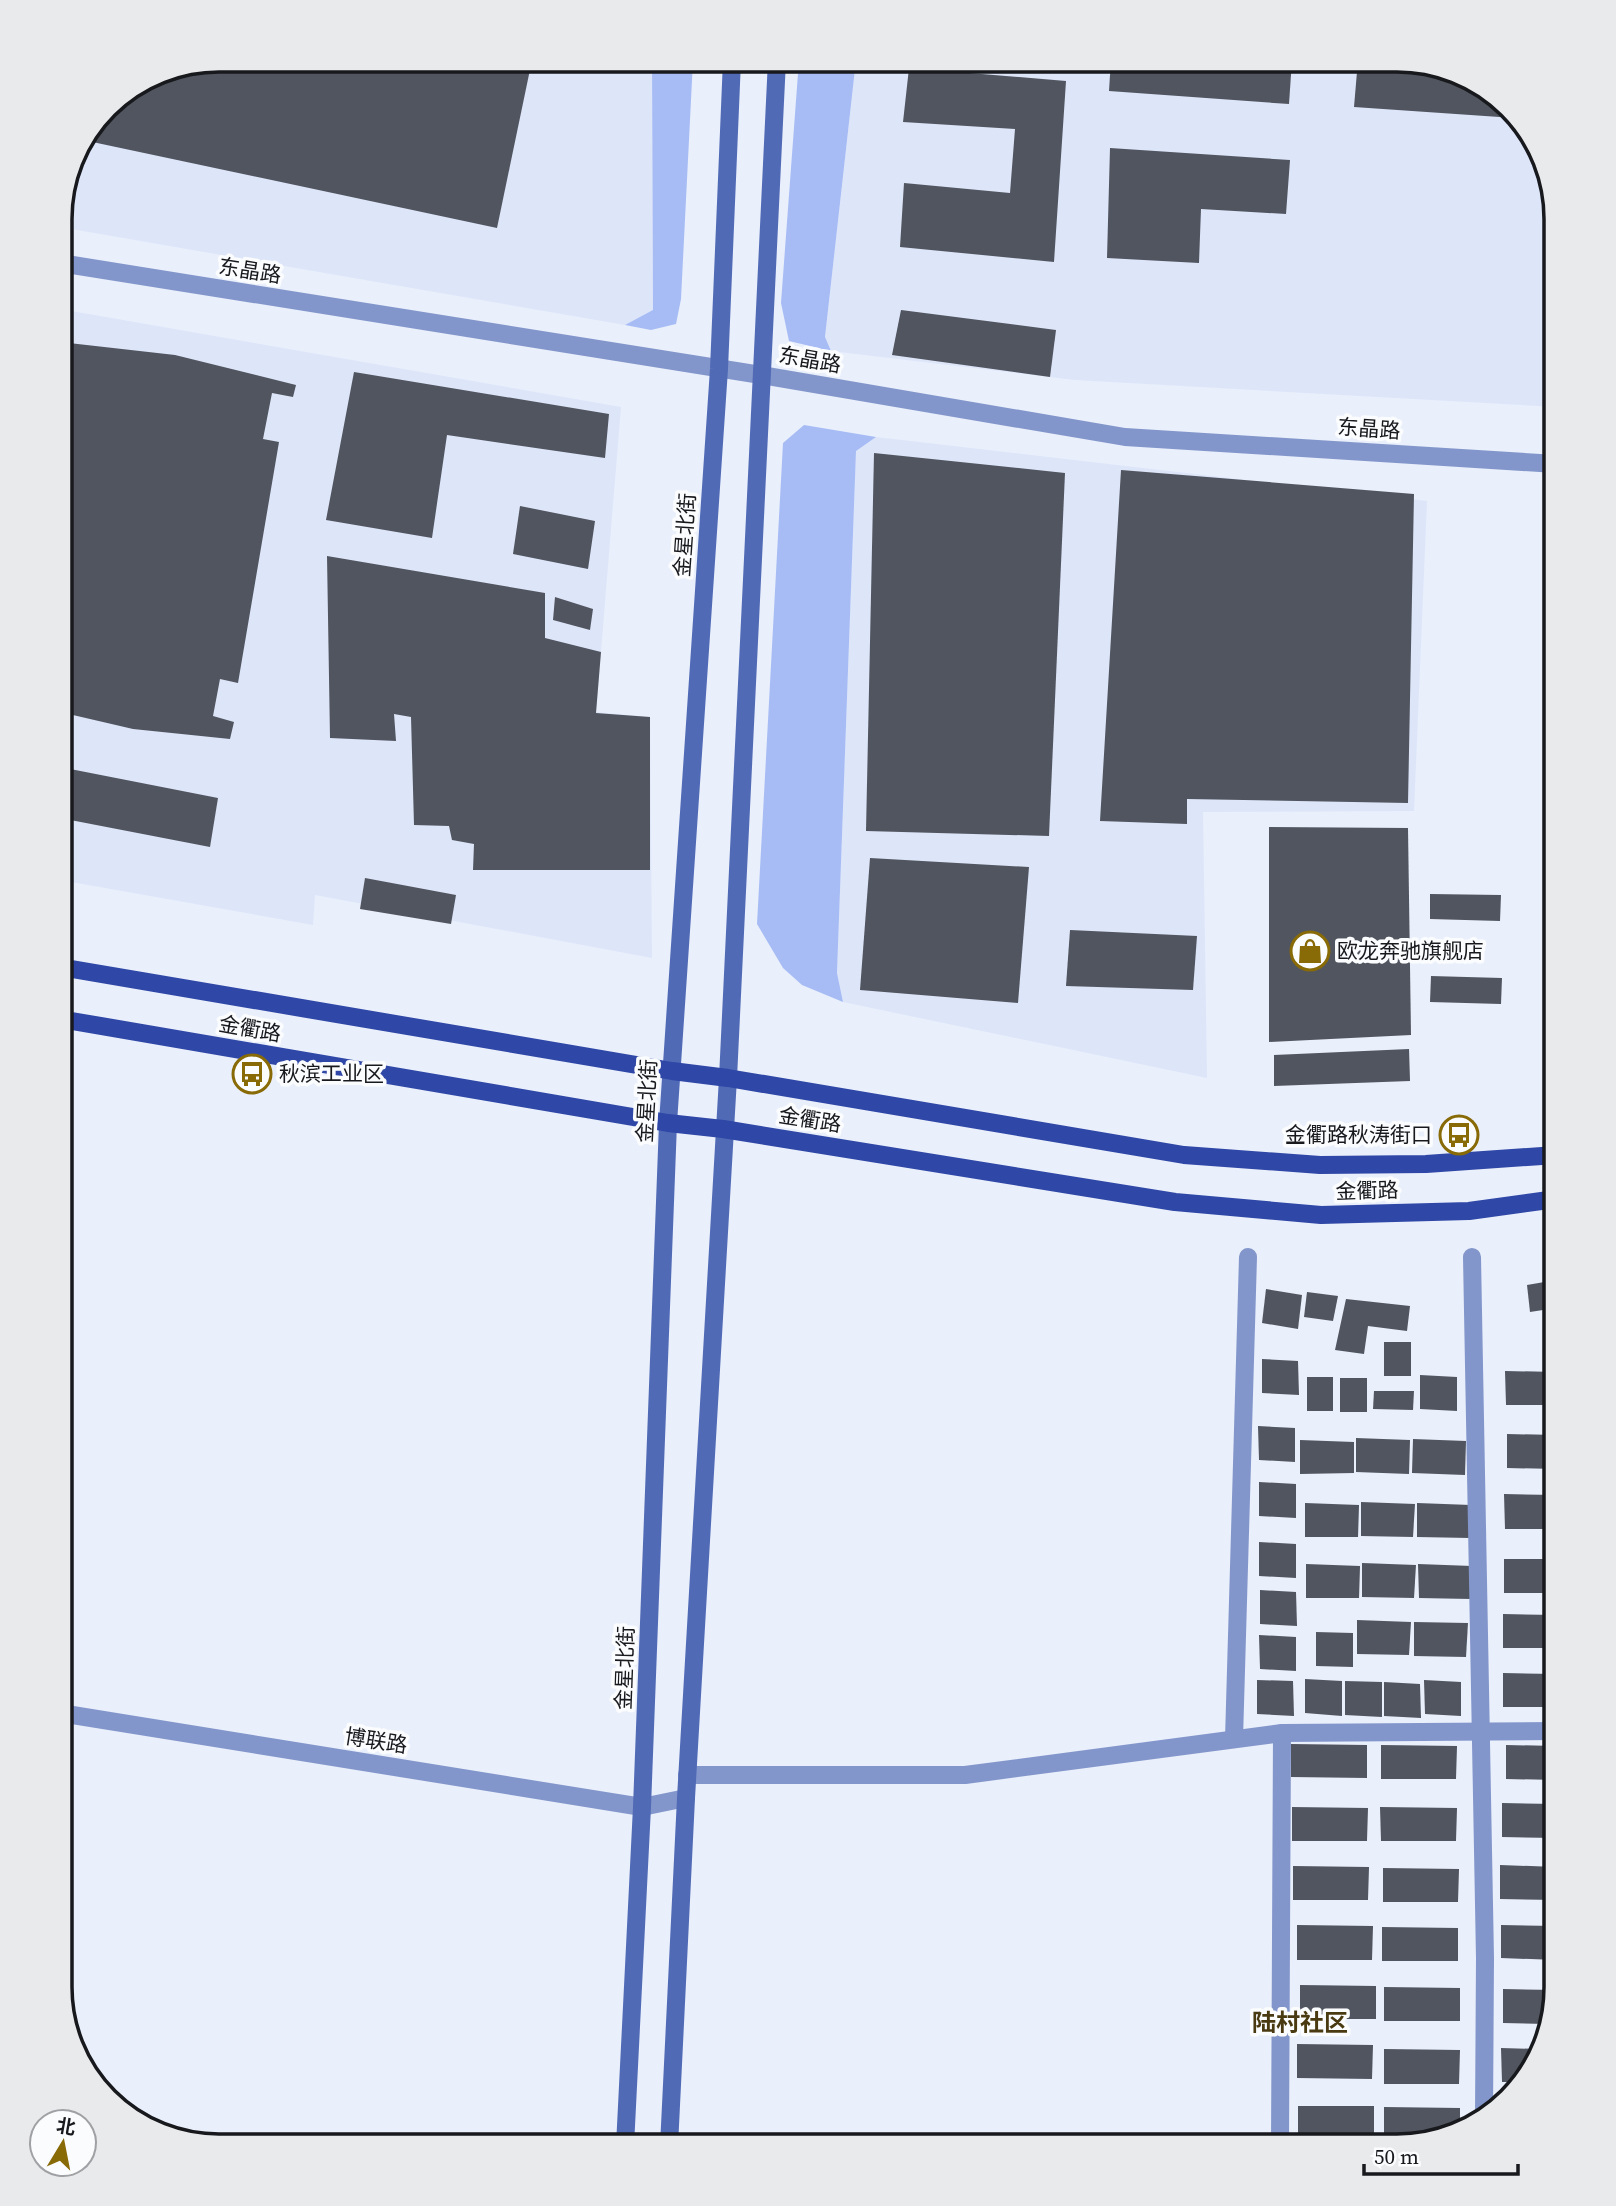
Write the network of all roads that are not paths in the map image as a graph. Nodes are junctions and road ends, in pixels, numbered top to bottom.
1 (731, 72) edge
2 (776, 72) edge
3 (72, 265) edge
4 (719, 369) junction
5 (761, 375) junction
6 (1544, 463) edge
7 (72, 969) edge
8 (72, 1021) edge
9 (671, 1071) junction
10 (728, 1078) junction
11 (668, 1124) junction
12 (723, 1129) junction
13 (1544, 1156) edge
14 (1544, 1201) edge
15 (1248, 1256) dead end
16 (1472, 1257) dead end
17 (72, 1715) edge
18 (1544, 1731) edge
19 (1481, 1732) junction
20 (1282, 1733) junction
21 (1234, 1739) junction
22 (687, 1775) junction
23 (686, 1798) junction
24 (642, 1807) junction
25 (1485, 2105) edge
26 (626, 2134) edge
27 (669, 2134) edge
28 (1280, 2134) edge

1 - 4 main road, 金星北街
2 - 5 main road
3 - 4 street, 东晶路
4 - 5 street, 东晶路
4 - 9 main road, 金星北街
5 - 6 street, 东晶路
5 - 10 main road
7 - 9 main road, 金衢路
8 - 11 main road, 金衢路
9 - 10 main road, 金衢路
9 - 11 main road, 金星北街
10 - 12 main road
10 - 13 main road, 金衢路
11 - 12 main road, 金衢路
11 - 24 main road, 金星北街
12 - 14 main road, 金衢路
12 - 22 main road
15 - 21 street
16 - 19 street
17 - 24 street, 博联路
18 - 19 street
19 - 20 street
19 - 25 street
20 - 21 street
20 - 28 street
21 - 22 street
22 - 23 main road
23 - 24 street, 博联路
23 - 27 main road
24 - 26 main road, 金星北街

